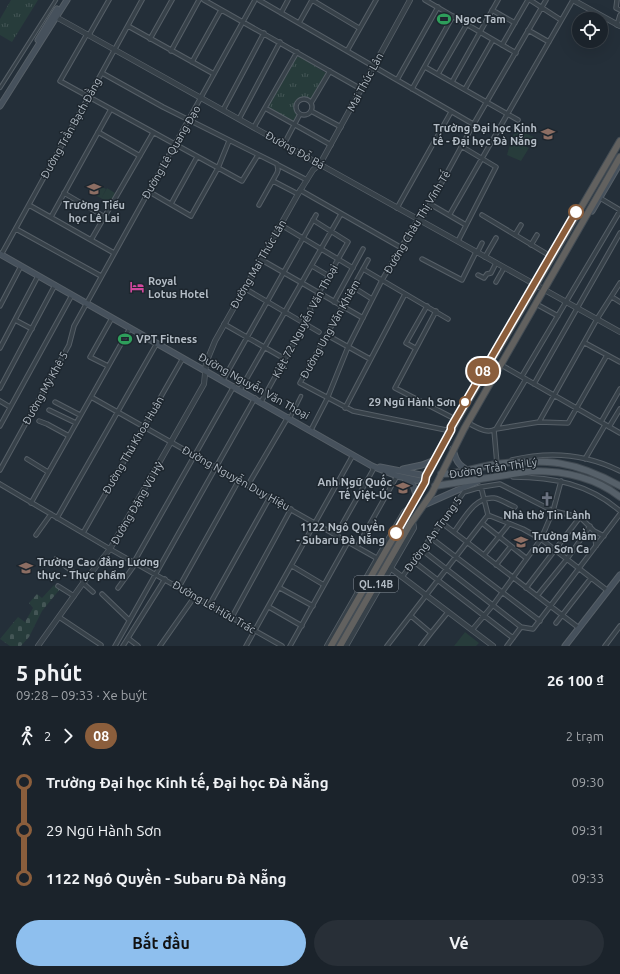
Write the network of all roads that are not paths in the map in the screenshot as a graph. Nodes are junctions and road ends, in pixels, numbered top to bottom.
1 (56, 0) edge
2 (63, 0) edge
3 (67, 0) edge
4 (109, 0) edge
5 (142, 0) edge
6 (172, 0) edge
7 (199, 0) edge
8 (204, 0) edge
9 (255, 0) edge
10 (259, 0) edge
11 (288, 0) edge
12 (312, 0) edge
13 (376, 0) edge
14 (410, 0) edge
15 (425, 0) edge
16 (498, 0) edge
17 (529, 0) edge
18 (546, 0) edge
19 (573, 0) edge
20 (618, 0) edge
21 (438, 7) junction
22 (541, 8) junction
23 (221, 10) junction
24 (492, 10) junction
25 (620, 10) edge
26 (281, 13) junction
27 (620, 15) edge
28 (55, 16) junction
29 (453, 16) junction
30 (561, 20) junction
31 (243, 22) junction
32 (299, 23) junction
33 (515, 23) junction
34 (467, 24) junction
35 (128, 26) junction
36 (619, 26) edge
37 (359, 28) junction
38 (528, 30) junction
39 (480, 32) junction
40 (264, 34) junction
41 (88, 35) junction
42 (150, 39) junction
43 (494, 40) junction
44 (280, 42) junction
45 (549, 42) junction
46 (502, 45) junction
47 (115, 50) junction
48 (171, 51) junction
49 (347, 51) junction
50 (297, 52) junction
51 (516, 53) junction
52 (192, 62) junction
53 (374, 66) junction
54 (425, 67) junction
55 (330, 71) junction
56 (102, 74) junction
57 (214, 74) junction
58 (438, 74) junction
59 (397, 80) junction
60 (452, 82) junction
61 (0, 88) edge
62 (412, 89) junction
63 (465, 89) junction
64 (361, 90) junction
65 (89, 97) junction
66 (202, 98) junction
67 (0, 99) edge
68 (487, 102) junction
69 (311, 103) junction
70 (0, 106) edge
71 (265, 108) junction
72 (111, 109) junction
73 (223, 110) junction
74 (312, 111) junction
75 (451, 112) junction
76 (300, 114) junction
77 (508, 114) junction
78 (239, 119) junction
79 (188, 120) junction
80 (518, 120) dead end
81 (294, 124) junction
82 (474, 124) junction
83 (254, 127) junction
84 (340, 127) junction
85 (98, 132) junction
86 (153, 133) junction
87 (620, 136) edge
88 (229, 141) junction
89 (620, 141) edge
90 (175, 144) junction
91 (284, 144) junction
92 (331, 145) junction
93 (461, 146) junction
94 (258, 155) junction
95 (140, 156) junction
96 (197, 157) junction
97 (620, 157) edge
98 (482, 158) junction
99 (620, 163) edge
100 (277, 164) junction
101 (320, 164) junction
102 (218, 168) junction
103 (306, 180) junction
104 (273, 181) junction
105 (148, 192) junction
106 (299, 192) junction
107 (589, 192) junction
108 (64, 193) junction
109 (599, 198) junction
110 (171, 204) junction
111 (430, 204) junction
112 (29, 205) junction
113 (259, 205) dead end
114 (397, 208) junction
115 (620, 211) edge
116 (341, 214) junction
117 (450, 214) junction
118 (316, 215) dead end
119 (482, 215) dead end
120 (51, 217) junction
121 (105, 217) junction
122 (313, 220) junction
123 (419, 220) junction
124 (281, 225) junction
125 (466, 225) junction
126 (521, 225) dead end
127 (16, 228) junction
128 (332, 231) junction
129 (620, 233) edge
130 (515, 235) junction
131 (537, 235) dead end
132 (303, 237) junction
133 (496, 238) dead end
134 (91, 240) junction
135 (458, 241) junction
136 (482, 242) dead end
137 (531, 245) junction
138 (400, 247) junction
139 (322, 248) junction
140 (363, 249) dead end
141 (477, 252) junction
142 (114, 253) junction
143 (0, 255) edge
144 (551, 256) junction
145 (485, 257) junction
146 (338, 258) junction
147 (260, 259) junction
148 (422, 259) dead end
149 (368, 260) dead end
150 (496, 264) junction
151 (21, 266) junction
152 (312, 266) junction
153 (352, 268) junction
154 (504, 268) junction
155 (363, 269) junction
156 (283, 272) junction
157 (478, 275) dead end
158 (38, 276) junction
159 (102, 276) junction
160 (329, 276) junction
161 (382, 280) junction
162 (496, 282) dead end
163 (620, 282) edge
164 (302, 283) junction
165 (55, 285) junction
166 (534, 286) junction
167 (352, 287) junction
168 (244, 288) junction
169 (545, 291) junction
170 (319, 294) junction
171 (406, 294) junction
172 (72, 295) junction
173 (612, 297) junction
174 (372, 299) junction
175 (268, 300) junction
176 (334, 302) junction
177 (566, 302) junction
178 (620, 302) edge
179 (87, 304) junction
180 (538, 305) junction
181 (0, 306) edge
182 (427, 306) junction
183 (342, 307) junction
184 (578, 308) junction
185 (436, 311) junction
186 (284, 312) junction
187 (558, 316) junction
188 (112, 318) junction
189 (363, 318) junction
190 (448, 319) dead end
191 (597, 319) junction
192 (15, 320) junction
193 (224, 324) junction
194 (305, 324) junction
195 (130, 328) junction
196 (32, 329) junction
197 (320, 332) dead end
198 (620, 332) edge
199 (327, 335) junction
200 (247, 337) junction
201 (157, 343) junction
202 (585, 343) junction
203 (265, 347) junction
204 (348, 347) junction
205 (0, 348) edge
206 (415, 348) junction
207 (607, 355) junction
208 (183, 358) junction
209 (285, 359) junction
210 (370, 359) junction
211 (620, 362) edge
212 (108, 366) junction
213 (503, 366) junction
214 (205, 370) junction
215 (213, 375) junction
216 (522, 376) junction
217 (526, 379) junction
218 (222, 380) junction
219 (204, 384) junction
220 (534, 384) junction
221 (234, 386) junction
222 (0, 388) edge
223 (620, 389) edge
224 (240, 390) junction
225 (554, 395) junction
226 (91, 396) junction
227 (301, 396) dead end
228 (255, 398) junction
229 (327, 399) junction
230 (0, 401) edge
231 (55, 402) dead end
232 (261, 402) junction
233 (10, 407) junction
234 (345, 408) junction
235 (577, 408) junction
236 (620, 409) edge
237 (49, 410) dead end
238 (118, 411) junction
239 (80, 415) junction
240 (288, 417) junction
241 (456, 419) junction
242 (39, 421) dead end
243 (539, 422) junction
244 (601, 422) junction
245 (76, 423) junction
246 (470, 424) junction
247 (0, 426) edge
248 (143, 426) junction
249 (607, 426) junction
250 (464, 429) junction
251 (495, 429) junction
252 (311, 430) junction
253 (451, 430) junction
254 (620, 433) edge
255 (69, 436) junction
256 (172, 442) junction
257 (453, 449) junction
258 (195, 455) junction
259 (354, 455) junction
260 (27, 459) dead end
261 (585, 459) junction
262 (435, 460) junction
263 (496, 464) junction
264 (372, 466) junction
265 (216, 468) junction
266 (0, 470) edge
267 (401, 470) junction
268 (469, 471) junction
269 (620, 471) edge
270 (48, 472) junction
271 (441, 474) junction
272 (397, 476) junction
273 (403, 477) junction
274 (488, 477) junction
275 (426, 479) junction
276 (239, 480) junction
277 (561, 481) junction
278 (0, 484) edge
279 (248, 485) junction
280 (435, 486) junction
281 (620, 486) edge
282 (481, 487) junction
283 (270, 497) junction
284 (620, 497) edge
285 (417, 498) junction
286 (485, 500) junction
287 (31, 503) junction
288 (424, 505) junction
289 (515, 507) dead end
290 (292, 509) junction
291 (553, 511) junction
292 (620, 512) edge
293 (51, 514) junction
294 (488, 515) junction
295 (580, 517) junction
296 (57, 518) junction
297 (442, 522) junction
298 (316, 523) junction
299 (482, 523) junction
300 (509, 524) junction
301 (590, 526) junction
302 (594, 531) junction
303 (454, 532) junction
304 (83, 533) junction
305 (36, 535) dead end
306 (336, 535) junction
307 (498, 536) junction
308 (604, 536) junction
309 (431, 538) junction
310 (541, 539) junction
311 (467, 541) junction
312 (348, 542) junction
313 (511, 546) junction
314 (596, 546) junction
315 (357, 547) junction
316 (110, 549) junction
317 (422, 550) junction
318 (556, 551) junction
319 (484, 555) junction
320 (456, 556) junction
321 (526, 558) junction
322 (56, 559) dead end
323 (379, 559) junction
324 (567, 559) junction
325 (413, 561) junction
326 (135, 563) junction
327 (496, 565) junction
328 (292, 566) junction
329 (389, 567) junction
330 (580, 568) junction
331 (447, 569) junction
332 (156, 574) junction
333 (620, 575) edge
334 (402, 577) junction
335 (513, 577) junction
336 (591, 578) junction
337 (165, 579) junction
338 (438, 580) junction
339 (84, 582) junction
340 (58, 586) dead end
341 (324, 586) junction
342 (179, 587) junction
343 (118, 588) dead end
344 (280, 588) junction
345 (526, 588) junction
346 (608, 591) junction
347 (94, 592) dead end
348 (503, 593) junction
349 (102, 594) dead end
350 (74, 596) junction
351 (195, 596) junction
352 (427, 596) junction
353 (537, 596) junction
354 (210, 604) junction
355 (493, 605) junction
356 (313, 606) junction
357 (549, 606) junction
358 (269, 607) junction
359 (448, 612) junction
360 (562, 615) junction
361 (410, 616) junction
362 (484, 616) junction
363 (59, 617) junction
364 (232, 617) junction
365 (129, 620) junction
366 (540, 621) junction
367 (556, 623) dead end
368 (302, 626) junction
369 (620, 626) edge
370 (521, 627) junction
371 (579, 628) junction
372 (255, 630) junction
373 (472, 630) junction
374 (431, 633) junction
375 (513, 638) junction
376 (129, 639) junction
377 (101, 645) edge
378 (38, 646) edge
379 (115, 646) edge
380 (123, 646) edge
381 (136, 646) edge
382 (160, 646) edge
383 (246, 646) edge
384 (282, 646) edge
385 (290, 646) edge
386 (327, 646) edge
387 (331, 646) edge
388 (340, 646) edge
389 (346, 646) edge
390 (388, 646) edge
391 (421, 646) edge
392 (493, 646) edge
393 (507, 646) edge
394 (565, 646) edge
395 (605, 646) edge

1 - 61 street
2 - 28 main road
3 - 28 main road
4 - 41 street
5 - 35 street, Đường Trần Bạch Đằng
6 - 42 street
7 - 48 street
8 - 23 street
9 - 31 street, Đường Lê Quang Đạo
10 - 26 street
11 - 26 street
12 - 32 street
12 - 37 street
13 - 37 street
14 - 53 street, Mai Thúc Lân
15 - 21 street
16 - 24 street
17 - 22 street
17 - 33 street
18 - 22 street, Đường Châu Thị Vĩnh Tế
19 - 30 street
19 - 36 street
20 - 25 street
21 - 29 street
21 - 59 street
22 - 30 street
22 - 38 street, Đường Châu Thị Vĩnh Tế
23 - 31 street
23 - 52 street
24 - 33 street
24 - 39 street
26 - 32 street
27 - 36 street
28 - 41 street, Đường Đỗ Bá
28 - 67 main road
28 - 70 main road
29 - 34 street
29 - 54 street
30 - 45 street
31 - 40 street
31 - 57 street, Đường Lê Quang Đạo
32 - 49 street
33 - 46 street
34 - 39 street
34 - 58 street
35 - 42 street
35 - 47 street, Đường Trần Bạch Đằng
37 - 49 street
38 - 45 street
38 - 51 street, Đường Châu Thị Vĩnh Tế
39 - 43 street
39 - 60 street
40 - 44 street
40 - 73 street
41 - 47 street, Đường Đỗ Bá
41 - 65 street
42 - 48 street
43 - 46 street
43 - 63 street
44 - 50 street
44 - 78 street
45 - 77 street
46 - 51 street
47 - 56 street, Đường Trần Bạch Đằng
47 - 66 street, Đường Đỗ Bá
48 - 52 street
49 - 53 street
50 - 55 street
50 - 71 street
51 - 68 street, Đường Châu Thị Vĩnh Tế
52 - 57 street
53 - 59 street
53 - 64 street, Mai Thúc Lân
54 - 58 street
54 - 62 street
55 - 64 street
55 - 69 street
56 - 65 street, Đường Trần Bạch Đằng
56 - 79 street
57 - 66 street, Đường Lê Quang Đạo
58 - 60 street
59 - 62 street
60 - 63 street
62 - 75 street
63 - 68 street
64 - 84 street, Mai Thúc Lân
65 - 72 street
65 - 112 street, Đường Trần Bạch Đằng
66 - 73 street, Đường Đỗ Bá
66 - 79 street, Đường Lê Quang Đạo
68 - 77 street
68 - 82 street, Đường Châu Thị Vĩnh Tế
69 - 74 street
69 - 76 street
71 - 81 street
71 - 83 street
72 - 85 street
72 - 86 street
73 - 78 street, Đường Đỗ Bá
74 - 76 street
74 - 84 street
75 - 82 street
75 - 114 street
76 - 81 street
77 - 80 street
77 - 98 street
78 - 83 street, Đường Đỗ Bá
79 - 88 street
79 - 90 street, Đường Lê Quang Đạo
81 - 91 street
81 - 92 street
82 - 93 street, Đường Châu Thị Vĩnh Tế
83 - 91 street, Đường Đỗ Bá
84 - 92 street, Mai Thúc Lân
85 - 95 street
85 - 108 street
86 - 90 street
86 - 95 street
87 - 107 main road
88 - 94 street
88 - 102 street
89 - 107 highway
90 - 96 street
90 - 105 street, Đường Lê Quang Đạo
91 - 101 street, Đường Đỗ Bá
92 - 101 street, Mai Thúc Lân
93 - 98 street
93 - 111 street, Đường Châu Thị Vĩnh Tế
94 - 100 street
94 - 102 street
95 - 121 street
96 - 102 street
96 - 110 street
97 - 109 highway
98 - 117 street
98 - 125 street
99 - 109 main road
100 - 103 street
100 - 104 street
101 - 103 street, Đường Mai Thúc Lân
101 - 114 street, Đường Đỗ Bá
102 - 110 street
103 - 106 street, Đường Mai Thúc Lân
104 - 106 street
104 - 113 street
105 - 110 street
105 - 142 street, Đường Lê Quang Đạo
106 - 116 street
106 - 124 street, Đường Mai Thúc Lân
107 - 144 highway
108 - 120 street
108 - 121 street
109 - 115 street
109 - 169 highway
111 - 117 street
111 - 123 street, Đường Châu Thị Vĩnh Tế
112 - 120 street
112 - 127 street, Đường Trần Bạch Đằng
114 - 123 street, Đường Đỗ Bá
115 - 177 street
116 - 128 street
116 - 138 street
117 - 125 street
118 - 122 street
119 - 130 street
120 - 134 street
121 - 134 street
122 - 128 street
122 - 132 street
123 - 135 street, Đường Đỗ Bá
123 - 138 street, Đường Châu Thị Vĩnh Tế
124 - 132 street
124 - 147 street, Đường Mai Thúc Lân
125 - 135 street
126 - 130 street
127 - 143 street, Đường Trần Bạch Đằng
127 - 159 street
128 - 139 street
128 - 146 street, Kiệt 72 Nguyễn Văn Thoại
129 - 184 street
130 - 137 street
131 - 137 street
132 - 139 street
132 - 156 street
133 - 145 street
134 - 142 street
135 - 141 street, Đường Đỗ Bá
136 - 141 street
137 - 144 street
138 - 161 street, Đường Châu Thị Vĩnh Tế
139 - 146 street
139 - 152 street
140 - 153 street
141 - 145 street, Đường Đỗ Bá
141 - 148 street
142 - 159 street, Đường Lê Quang Đạo
143 - 151 main road, Đường Nguyễn Văn Thoại
144 - 166 main road
144 - 166 highway
145 - 150 street, Đường Đỗ Bá
146 - 153 street
146 - 160 street, Kiệt 72 Nguyễn Văn Thoại
147 - 156 street
147 - 168 street, Đường Mai Thúc Lân
149 - 155 street, Đường Ung Văn Khiêm
150 - 154 street, Đường Đỗ Bá
150 - 157 street
151 - 158 main road, Đường Nguyễn Văn Thoại
151 - 181 street
152 - 160 street
152 - 164 street
153 - 176 street
154 - 162 street
154 - 166 street, Đường Đỗ Bá
155 - 161 street
155 - 167 street, Đường Ung Văn Khiêm
156 - 164 street
156 - 175 street
158 - 165 main road, Đường Nguyễn Văn Thoại
158 - 192 street
159 - 179 street, Đường Lê Quang Đạo
160 - 170 street, Kiệt 72 Nguyễn Văn Thoại
161 - 171 street
161 - 174 street, Đường Châu Thị Vĩnh Tế
163 - 173 street
164 - 170 street
164 - 186 street
165 - 172 main road, Đường Nguyễn Văn Thoại
165 - 196 street
166 - 169 street, Đường Đỗ Bá
166 - 241 highway, QL.14B
167 - 174 street
167 - 183 street, Đường Ung Văn Khiêm
168 - 175 street
168 - 193 street, Đường Mai Thúc Lân
169 - 177 street, Đường Đỗ Bá
169 - 180 main road
169 - 250 highway
170 - 176 street
170 - 194 street, Kiệt 72 Nguyễn Văn Thoại
171 - 182 street
171 - 210 street
172 - 179 main road, Đường Nguyễn Văn Thoại
172 - 233 street
173 - 178 street
173 - 191 street
174 - 189 street, Đường Châu Thị Vĩnh Tế
175 - 186 street
175 - 200 street
176 - 183 street
177 - 184 street, Đường Đỗ Bá
177 - 187 street
179 - 188 main road, Đường Nguyễn Văn Thoại
179 - 266 street, Đường Mỹ Khê 5
180 - 187 street
180 - 213 main road
182 - 185 street
182 - 206 street
183 - 189 street
183 - 199 street, Đường Ung Văn Khiêm
184 - 191 street, Đường Đỗ Bá
184 - 220 street
185 - 190 street
185 - 206 street
186 - 194 street
186 - 203 street
187 - 216 street
188 - 195 main road, Đường Nguyễn Văn Thoại
188 - 212 street
189 - 204 street, Đường Châu Thị Vĩnh Tế
191 - 198 street, Đường Đỗ Bá
191 - 202 street
192 - 196 street
192 - 205 street
193 - 200 street
193 - 214 street, Đường Mai Thúc Lân
194 - 197 street
194 - 209 street, Kiệt 72 Nguyễn Văn Thoại
195 - 201 main road, Đường Nguyễn Văn Thoại
195 - 212 street
196 - 222 street
199 - 204 street
199 - 229 street, Đường Ung Văn Khiêm
200 - 203 street
200 - 218 street
201 - 208 main road, Đường Nguyễn Văn Thoại
201 - 238 street
202 - 207 street
202 - 225 street
203 - 209 street
203 - 224 street
204 - 210 street
204 - 229 street, Đường Châu Thị Vĩnh Tế
206 - 241 street
207 - 211 street
207 - 235 street
208 - 214 main road, Đường Nguyễn Văn Thoại
208 - 248 street, Đường Thủ Khoa Huân
209 - 232 street, Kiệt 72 Nguyễn Văn Thoại
210 - 234 street
212 - 226 street
213 - 216 street
213 - 246 main road
214 - 215 main road, Đường Nguyễn Văn Thoại
214 - 219 street, Đường Đặng Vũ Hỷ
215 - 218 main road, Đường Nguyễn Văn Thoại
215 - 219 street
216 - 217 street
217 - 220 street
217 - 251 street
218 - 221 main road, Đường Nguyễn Văn Thoại
219 - 256 street, Đường Đặng Vũ Hỷ
220 - 225 street
221 - 224 main road, Đường Nguyễn Văn Thoại
221 - 258 street
223 - 244 street
224 - 228 main road, Đường Nguyễn Văn Thoại
225 - 235 street
225 - 243 street
226 - 238 street, Đường Nguyễn Duy Hiệu
226 - 239 street
227 - 240 street
228 - 232 main road, Đường Nguyễn Văn Thoại
228 - 265 street
229 - 234 street, Đường Ung Văn Khiêm
229 - 252 street, Đường Châu Thị Vĩnh Tế
230 - 233 street
231 - 239 street
232 - 240 main road, Đường Nguyễn Văn Thoại
233 - 247 street
234 - 253 street, Đường Ung Văn Khiêm
235 - 243 street
235 - 244 street
236 - 249 street
237 - 245 street
238 - 248 street, Đường Nguyễn Duy Hiệu
238 - 296 street
239 - 245 street
240 - 252 main road, Đường Nguyễn Văn Thoại
240 - 279 street
241 - 253 highway, QL.14B
242 - 255 street
243 - 251 street
244 - 249 street
245 - 255 street
246 - 250 main road
246 - 251 street
248 - 256 street, Đường Nguyễn Duy Hiệu
248 - 304 street, Đường Thủ Khoa Huân
249 - 254 street
249 - 261 street
250 - 257 highway
251 - 263 street
252 - 259 main road, Đường Nguyễn Văn Thoại
253 - 262 highway, QL.14B
255 - 270 street
256 - 258 street, Đường Nguyễn Duy Hiệu
256 - 316 street, Đường Đặng Vũ Hỷ
257 - 268 main road
257 - 271 highway
258 - 265 street, Đường Nguyễn Duy Hiệu
258 - 326 street
259 - 264 main road, Đường Nguyễn Văn Thoại
259 - 298 street
260 - 270 street
261 - 263 street
261 - 269 street
262 - 267 main road
262 - 275 highway, QL.14B
263 - 268 main road, Đường Trần Thị Lý
263 - 281 main road, Đường Trần Thị Lý
264 - 267 main road, Đường Nguyễn Văn Thoại
264 - 272 main road, Đường Nguyễn Văn Thoại
264 - 306 street
265 - 276 street, Đường Nguyễn Duy Hiệu
265 - 332 street
267 - 275 main road, Đường Nguyễn Văn Thoại
268 - 271 main road, Đường Trần Thị Lý
270 - 287 street
271 - 275 highway
271 - 280 highway
272 - 273 main road, Đường Nguyễn Văn Thoại
272 - 315 street
273 - 275 main road, Đường Nguyễn Văn Thoại
273 - 285 main road
274 - 277 street
274 - 280 main road, Đường Trần Thị Lý
274 - 284 main road, Đường Trần Thị Lý
274 - 288 main road
275 - 280 highway
275 - 285 highway, QL.14B
276 - 279 street, Đường Nguyễn Duy Hiệu
276 - 342 street
277 - 291 street
277 - 292 street
278 - 287 street, Đường Lê Hữu Trác
279 - 283 street, Đường Nguyễn Duy Hiệu
280 - 288 highway, QL.14B
282 - 286 street
282 - 291 street, Đường An Trung 5
282 - 297 street, Đường An Trung 5
283 - 290 street, Đường Nguyễn Duy Hiệu
283 - 354 street
285 - 323 highway, QL.14B
286 - 289 street
286 - 294 street
286 - 303 street
287 - 293 street, Đường Lê Hữu Trác
288 - 329 highway, QL.14B
290 - 298 street, Đường Nguyễn Duy Hiệu
290 - 364 street
291 - 295 street, Đường An Trung 5
291 - 310 street
292 - 308 street
293 - 296 street, Đường Lê Hữu Trác
293 - 305 street
294 - 299 street
294 - 300 street
295 - 301 street
295 - 318 street
296 - 304 street, Đường Lê Hữu Trác
297 - 303 street
297 - 309 street, Đường An Trung 5
298 - 306 street, Đường Nguyễn Duy Hiệu
298 - 328 street
299 - 307 street
299 - 311 street
300 - 307 street
300 - 310 street
301 - 302 street
301 - 324 street
302 - 308 street
302 - 314 street
303 - 311 street
304 - 316 street, Đường Lê Hữu Trác
306 - 312 street, Đường Nguyễn Duy Hiệu
307 - 313 street
307 - 319 street
308 - 314 street
309 - 317 street, Đường An Trung 5
309 - 320 street
310 - 318 street
310 - 321 street
311 - 319 street
311 - 320 street
312 - 315 street, Đường Nguyễn Duy Hiệu
312 - 341 street
313 - 321 street
313 - 327 street
314 - 330 street
315 - 323 street, Đường Nguyễn Duy Hiệu
316 - 326 street, Đường Lê Hữu Trác
316 - 339 street, Đường Đặng Vũ Hỷ
317 - 325 street, Đường An Trung 5
317 - 331 street
318 - 324 street
318 - 345 street
319 - 327 street
320 - 331 street
320 - 348 street
321 - 335 street
322 - 339 street
323 - 386 street
323 - 387 highway, QL.14B
324 - 330 street
324 - 353 street
325 - 334 street, Đường An Trung 5
325 - 338 street
326 - 332 street, Đường Lê Hữu Trác
326 - 343 street
327 - 335 street
328 - 341 street
328 - 344 street
329 - 334 street
329 - 388 highway, QL.14B
329 - 389 street
330 - 336 street
330 - 357 street
331 - 338 street
331 - 355 street
332 - 337 street, Đường Lê Hữu Trác
332 - 365 street
333 - 346 main road
334 - 352 street
335 - 345 street
335 - 348 street
336 - 346 street
336 - 360 street
337 - 342 street, Đường Lê Hữu Trác
337 - 376 street
338 - 352 street
338 - 362 street
339 - 347 street
339 - 350 street, Đường Đặng Vũ Hỷ
340 - 350 street
341 - 356 street
342 - 351 street, Đường Lê Hữu Trác
344 - 356 street
344 - 358 street
345 - 353 street
346 - 371 main road
348 - 355 street
348 - 366 street
349 - 365 street
350 - 363 street, Đường Đặng Vũ Hỷ
351 - 354 street, Đường Lê Hữu Trác
351 - 382 street
352 - 359 street
352 - 361 street
353 - 357 street
354 - 364 street, Đường Lê Hữu Trác
355 - 362 street
355 - 370 street
356 - 368 street
357 - 360 street
357 - 366 street
358 - 368 street
358 - 372 street
359 - 373 street
359 - 374 street
360 - 367 street
360 - 371 street
361 - 374 street
361 - 390 street
362 - 373 street
362 - 375 street
363 - 377 street
363 - 378 street, Đường Đặng Vũ Hỷ
364 - 372 street, Đường Lê Hữu Trác
365 - 379 street
366 - 370 street
368 - 385 street
369 - 395 street
370 - 375 street
371 - 394 main road
372 - 383 street
372 - 384 street, Đường Lê Hữu Trác
373 - 392 street
374 - 391 street
375 - 393 street
376 - 380 street
376 - 381 street

